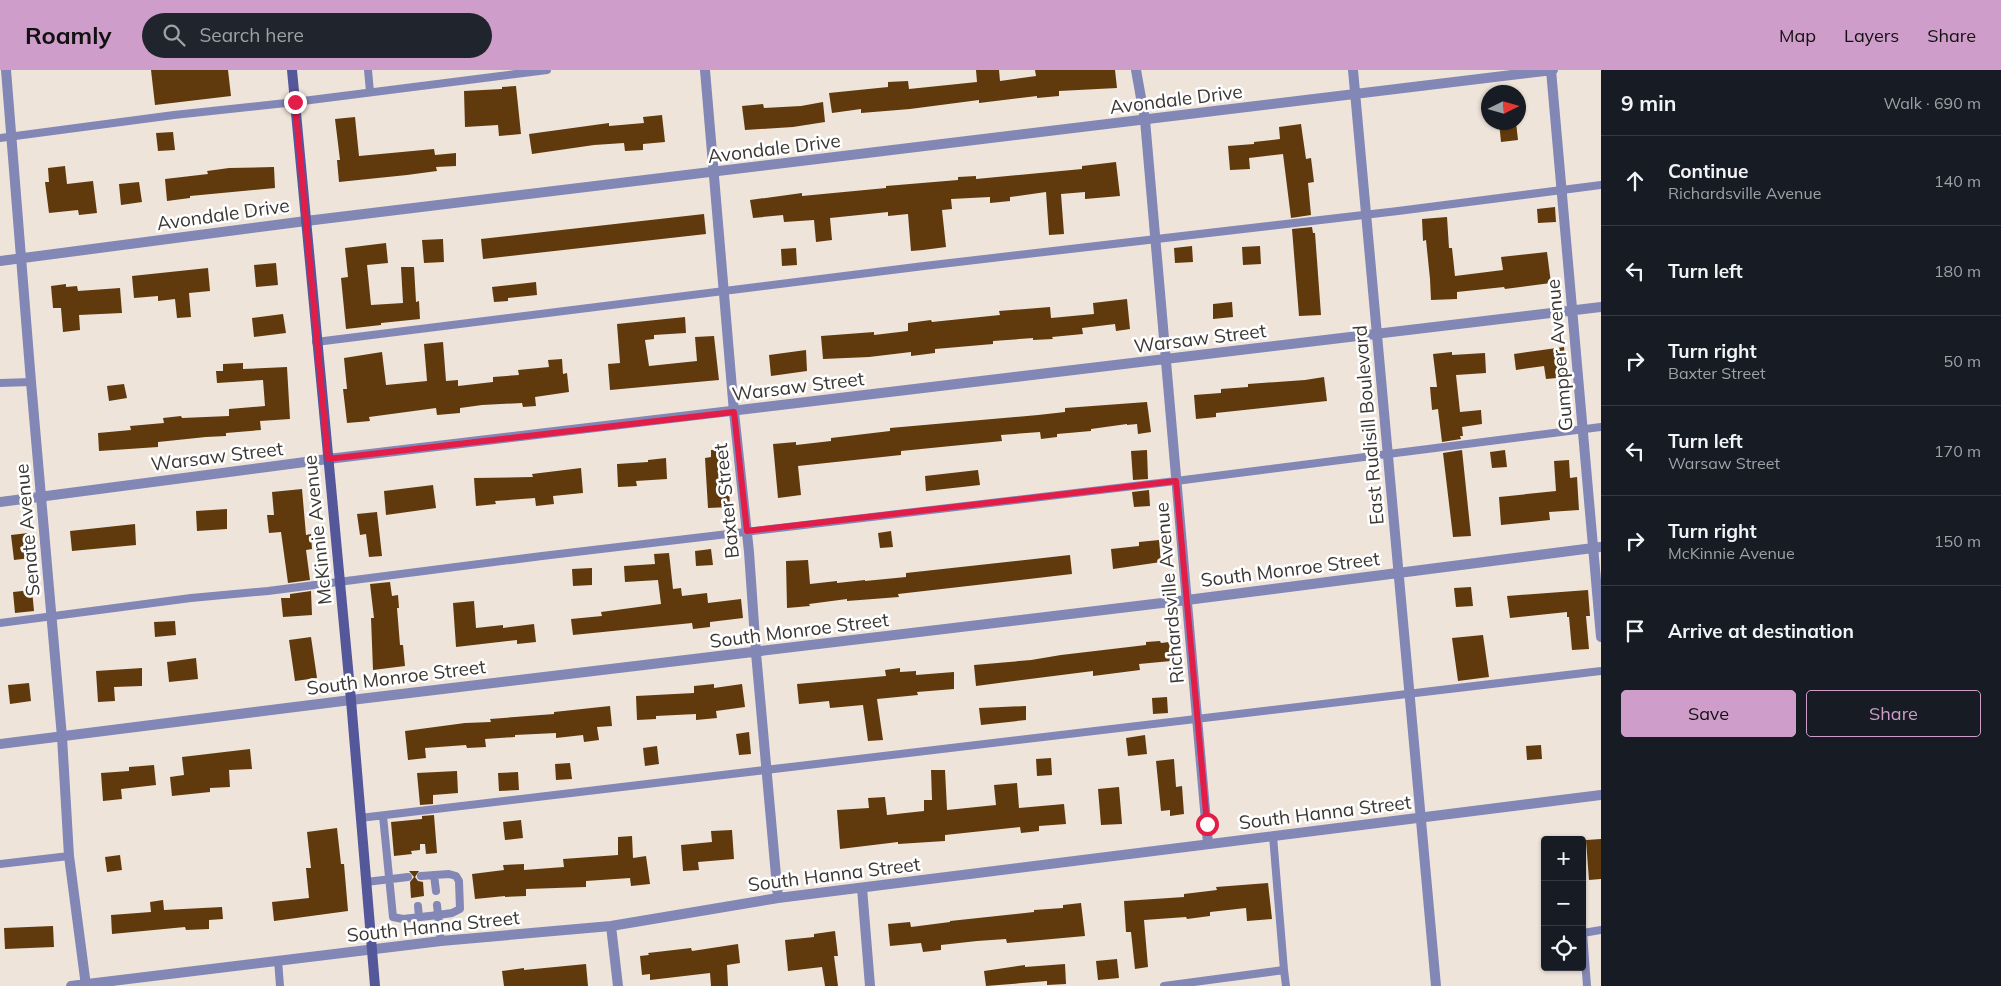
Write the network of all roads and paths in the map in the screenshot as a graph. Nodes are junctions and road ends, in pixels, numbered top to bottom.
1 (6, 70) edge
2 (292, 70) edge
3 (368, 70) edge
4 (547, 70) edge
5 (705, 70) edge
6 (1136, 70) edge
7 (1353, 70) edge
8 (1552, 70) edge
9 (370, 92) junction
10 (1355, 94) junction
11 (295, 102) junction
12 (1145, 120) junction
13 (0, 138) edge
14 (12, 138) junction
15 (714, 173) junction
16 (1601, 184) edge
17 (1562, 190) junction
18 (1367, 214) junction
19 (306, 221) junction
20 (1154, 240) junction
21 (22, 259) junction
22 (0, 261) edge
23 (724, 291) junction
24 (1601, 308) edge
25 (1572, 311) junction
26 (1378, 335) junction
27 (316, 342) junction
28 (1166, 360) junction
29 (30, 382) junction
30 (0, 383) edge
31 (734, 412) junction
32 (1601, 427) edge
33 (1583, 429) junction
34 (1388, 454) junction
35 (328, 459) junction
36 (1176, 481) junction
37 (41, 497) junction
38 (0, 502) edge
39 (747, 531) junction
40 (1597, 547) edge
41 (1400, 574) junction
42 (340, 582) junction
43 (1187, 600) junction
44 (52, 617) junction
45 (0, 623) edge
46 (1601, 637) edge
47 (756, 653) junction
48 (1601, 671) edge
49 (1409, 694) junction
50 (351, 700) junction
51 (1197, 719) junction
52 (62, 737) junction
53 (0, 744) edge
54 (767, 771) junction
55 (1601, 795) edge
56 (383, 816) junction
57 (360, 818) junction
58 (1421, 818) junction
59 (1272, 836) junction
60 (1208, 844) junction
61 (69, 856) junction
62 (0, 864) edge
63 (434, 875) junction
64 (421, 876) dead end
65 (408, 878) dead end
66 (389, 880) junction
67 (366, 882) junction
68 (862, 888) junction
69 (436, 891) dead end
70 (778, 898) junction
71 (437, 905) dead end
72 (418, 906) dead end
73 (438, 915) junction
74 (419, 917) junction
75 (611, 926) junction
76 (1601, 930) edge
77 (441, 941) junction
78 (372, 949) junction
79 (278, 960) junction
80 (1284, 970) junction
81 (86, 985) edge
82 (71, 986) edge
83 (280, 986) edge
84 (375, 986) edge
85 (618, 986) edge
86 (870, 986) edge
87 (1164, 986) edge
88 (1286, 986) edge
89 (1436, 986) edge
90 (1587, 986) edge

1 - 14 street, Senate Avenue
2 - 11 street, McKinnie Avenue
3 - 9 lane
4 - 9 lane
5 - 15 street, Baxter Street
6 - 12 street, Richardsville Avenue
7 - 10 street, East Rudisill Boulevard
8 - 10 street, Avondale Drive
8 - 17 street, Gumpper Avenue
9 - 11 lane
10 - 12 street, Avondale Drive
10 - 18 street, East Rudisill Boulevard
11 - 14 lane
11 - 19 street, McKinnie Avenue
12 - 15 street, Avondale Drive
12 - 20 street, Richardsville Avenue
13 - 14 lane
14 - 21 street, Senate Avenue
15 - 19 street, Avondale Drive
15 - 23 street, Baxter Street
16 - 17 lane
17 - 18 lane
17 - 25 street, Gumpper Avenue
18 - 20 lane
18 - 26 street, East Rudisill Boulevard
19 - 21 street, Avondale Drive
19 - 27 street, McKinnie Avenue
20 - 23 lane
20 - 28 street, Richardsville Avenue
21 - 22 street, Avondale Drive
21 - 29 street, Senate Avenue
23 - 27 lane
23 - 31 street, Baxter Street
24 - 25 street, Warsaw Street
25 - 26 street, Warsaw Street
25 - 33 street, Gumpper Avenue
26 - 28 street, Warsaw Street
26 - 34 street, East Rudisill Boulevard
27 - 35 street, McKinnie Avenue
28 - 31 street, Warsaw Street
28 - 36 street, Richardsville Avenue
29 - 30 lane
29 - 37 street, Senate Avenue
31 - 35 street, Warsaw Street
31 - 39 street, Baxter Street
32 - 33 lane
33 - 34 lane
33 - 40 street, Gumpper Avenue
34 - 36 lane
34 - 41 street, East Rudisill Boulevard
35 - 37 street, Warsaw Street
35 - 42 street, McKinnie Avenue
36 - 39 lane
36 - 43 street, Richardsville Avenue
37 - 38 street, Warsaw Street
37 - 44 street, Senate Avenue
39 - 42 lane
39 - 47 street, Baxter Street
40 - 41 street, South Monroe Street
40 - 46 street, Gumpper Avenue
41 - 43 street, South Monroe Street
41 - 49 street, East Rudisill Boulevard
42 - 44 lane
42 - 50 street, McKinnie Avenue
43 - 47 street, South Monroe Street
43 - 51 street, Richardsville Avenue
44 - 45 lane
44 - 52 street, Senate Avenue
47 - 50 street, South Monroe Street
47 - 54 street, Baxter Street
48 - 49 lane
49 - 51 lane
49 - 58 street, East Rudisill Boulevard
50 - 52 street, South Monroe Street
50 - 57 street, McKinnie Avenue
51 - 54 lane
51 - 60 street, Richardsville Avenue
52 - 53 street, South Monroe Street
52 - 61 street, Senate Avenue
54 - 56 lane
54 - 70 street, Baxter Street
55 - 58 street, South Hanna Street
56 - 57 lane
56 - 66 lane
57 - 67 street, McKinnie Avenue
58 - 59 street, South Hanna Street
58 - 89 street, East Rudisill Boulevard
59 - 60 street, South Hanna Street
59 - 80 lane
60 - 68 street, South Hanna Street
61 - 62 lane
61 - 81 street, Senate Avenue
63 - 64 lane
63 - 69 lane
63 - 73 lane
65 - 66 lane
66 - 67 lane
66 - 74 lane
67 - 78 street, McKinnie Avenue
68 - 70 street, South Hanna Street
68 - 86 street
70 - 75 street, South Hanna Street
71 - 73 lane
72 - 74 lane
73 - 74 lane
73 - 77 lane
75 - 77 street, South Hanna Street
75 - 85 street
76 - 90 lane
77 - 78 street, South Hanna Street
78 - 79 street, South Hanna Street
78 - 84 street, McKinnie Avenue
79 - 81 street, South Hanna Street
79 - 83 lane
80 - 87 lane
80 - 88 lane
81 - 82 street, South Hanna Street

